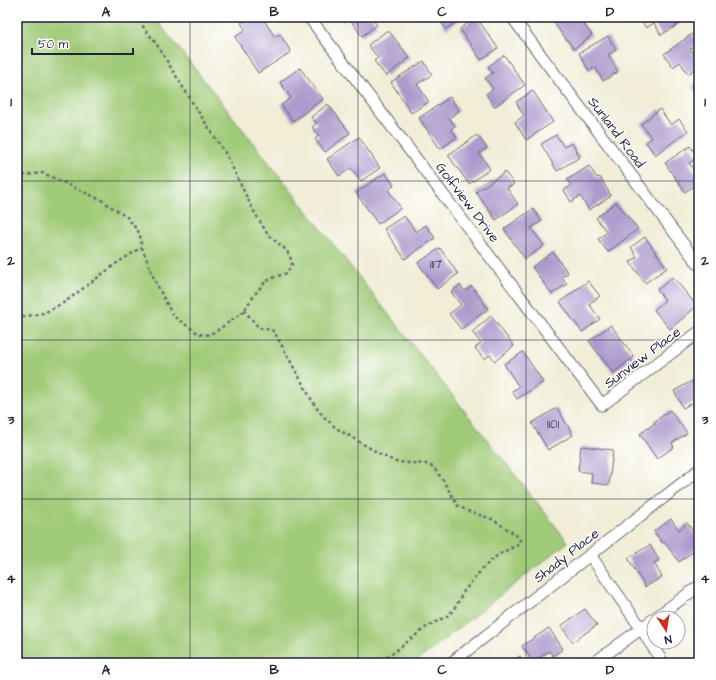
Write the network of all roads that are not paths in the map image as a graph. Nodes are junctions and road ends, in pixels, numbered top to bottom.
1 (309, 17) edge
2 (512, 17) edge
3 (699, 265) edge
4 (699, 332) edge
5 (602, 405) joint
6 (699, 470) edge
7 (590, 555) junction
8 (699, 586) edge
9 (665, 610) edge
10 (646, 624) edge
11 (641, 628) junction
12 (451, 663) edge
13 (594, 663) edge
14 (663, 663) edge

1 - 5 street, Golfview Drive
2 - 3 street, Sunland Road
4 - 5 street, Sunview Place
6 - 7 street, Shady Place
7 - 11 street
7 - 12 street, Shady Place
8 - 9 street
10 - 11 street
11 - 13 street
11 - 14 street

